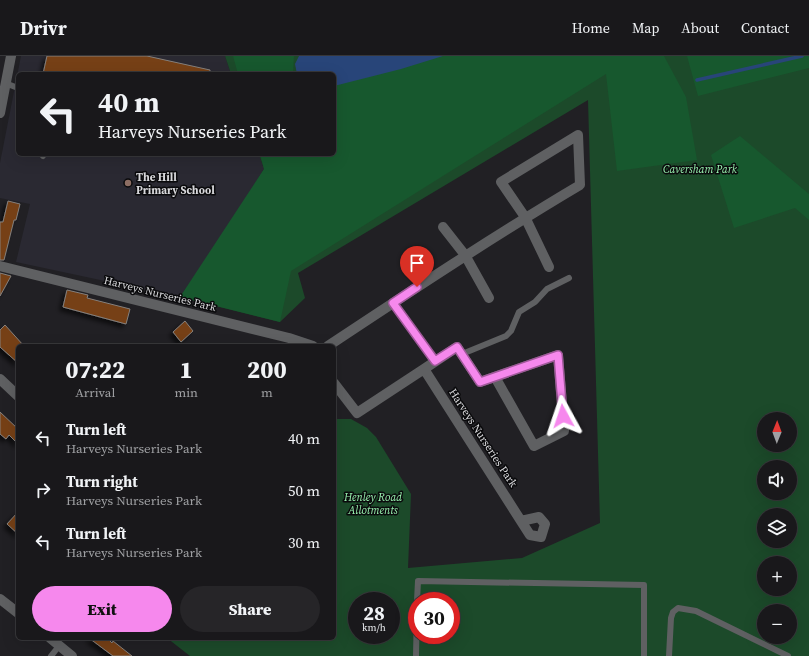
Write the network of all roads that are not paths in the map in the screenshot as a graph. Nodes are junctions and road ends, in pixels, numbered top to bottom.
1 (11, 56) edge
2 (5, 83) junction
3 (16, 87) edge
4 (0, 113) edge
5 (525, 217) junction
6 (443, 226) dead end
7 (465, 255) junction
8 (0, 266) edge
9 (549, 267) dead end
10 (569, 278) dead end
11 (489, 298) dead end
12 (393, 303) junction
13 (307, 344) edge
14 (331, 344) edge
15 (462, 354) junction
16 (435, 361) junction
17 (424, 368) junction
18 (495, 377) junction
19 (0, 379) edge
20 (336, 386) edge
21 (16, 394) edge
22 (521, 521) dead end
23 (417, 592) edge
24 (0, 599) edge
25 (16, 611) edge
26 (52, 640) edge
27 (416, 644) edge
28 (59, 646) junction
29 (51, 656) edge
30 (72, 656) edge
31 (416, 656) edge
32 (644, 656) edge
33 (669, 656) edge
34 (788, 656) edge

1 - 2 street
2 - 3 lane
2 - 4 street
5 - 5 street
5 - 7 street
5 - 9 street
6 - 7 street
7 - 11 street
7 - 12 street
8 - 13 street, Harveys Nurseries Park
10 - 15 lane
12 - 14 street
12 - 16 lane
15 - 16 street
15 - 18 street
16 - 17 street
17 - 20 street
17 - 22 street, Harveys Nurseries Park
18 - 18 street
19 - 21 street
23 - 32 lane
24 - 25 street
26 - 28 street
27 - 31 lane
28 - 29 lane
28 - 30 street
33 - 34 lane

